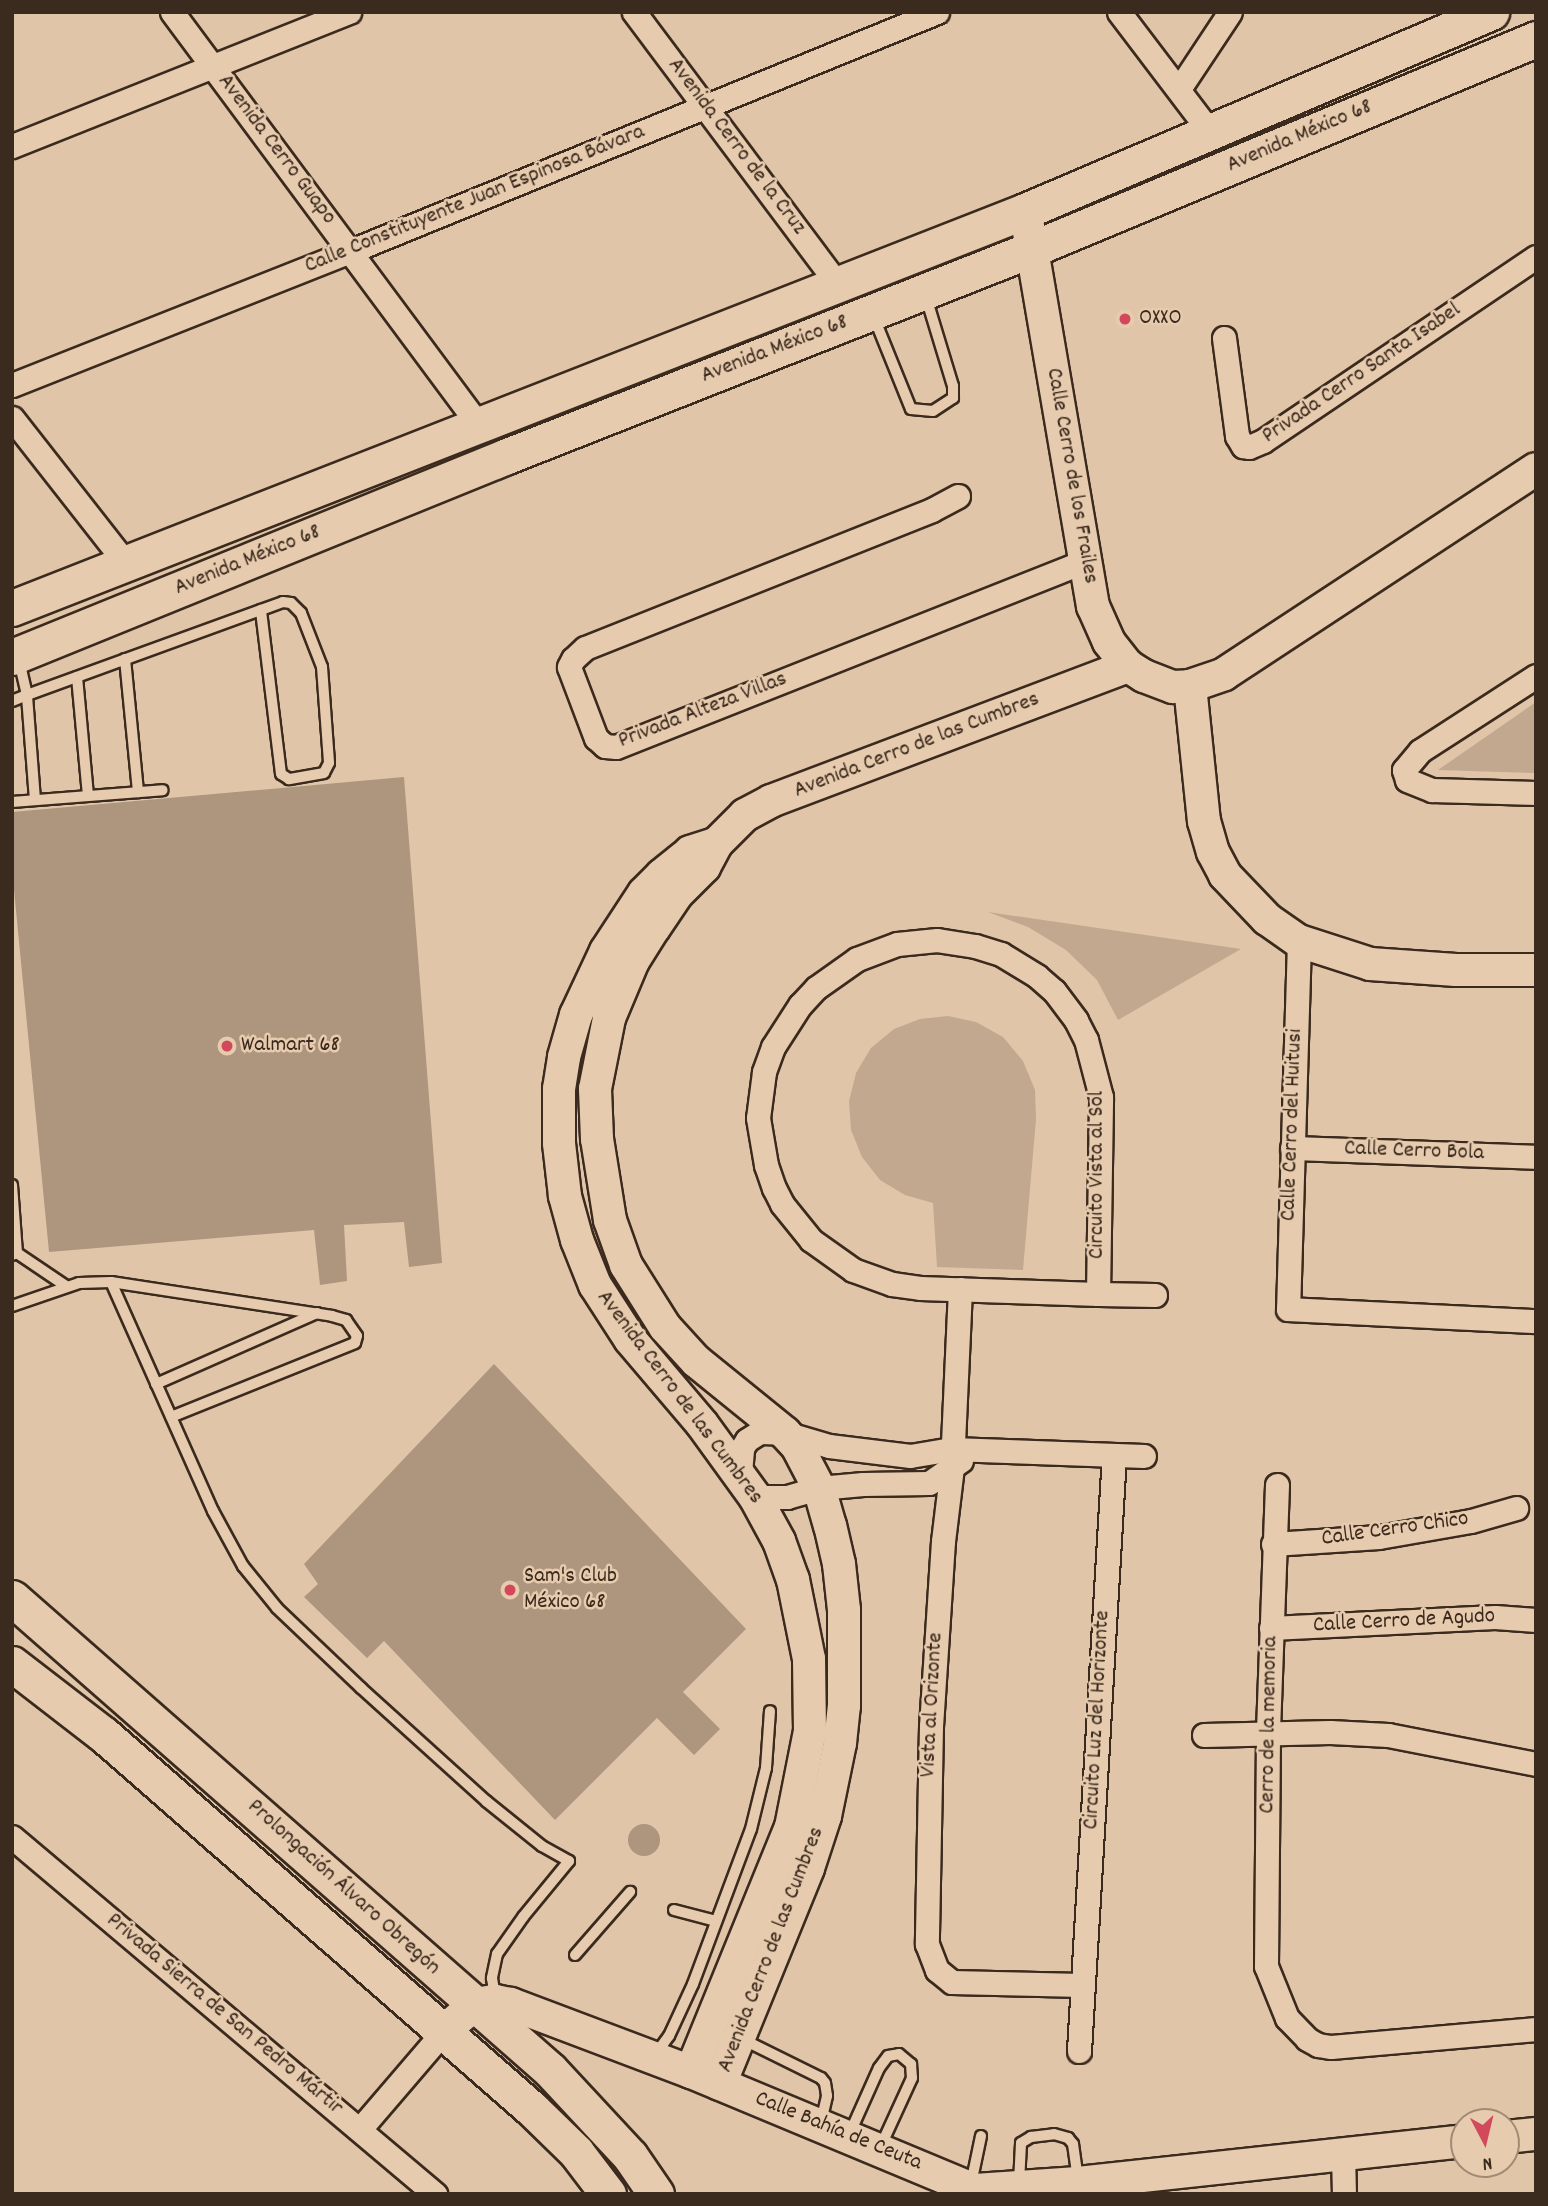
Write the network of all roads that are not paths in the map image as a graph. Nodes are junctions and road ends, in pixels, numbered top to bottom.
1 (172, 12) edge
2 (349, 12) edge
3 (634, 12) edge
4 (937, 12) edge
5 (1119, 12) edge
6 (1230, 12) edge
7 (1491, 12) edge
8 (1536, 39) edge
9 (212, 64) junction
10 (1180, 89) junction
11 (707, 106) junction
12 (1210, 132) junction
13 (12, 146) edge
14 (1025, 211) junction
15 (1032, 249) junction
16 (351, 251) junction
17 (1536, 257) edge
18 (837, 283) junction
19 (924, 292) junction
20 (872, 312) junction
21 (1224, 338) dead end
22 (12, 385) edge
23 (12, 418) edge
24 (478, 424) junction
25 (1536, 469) edge
26 (958, 496) dead end
27 (1085, 561) junction
28 (125, 562) junction
29 (12, 608) edge
30 (261, 610) junction
31 (14, 650) edge
32 (125, 660) junction
33 (1128, 666) junction
34 (1536, 676) edge
35 (77, 677) junction
36 (1190, 686) junction
37 (27, 695) junction
38 (12, 701) edge
39 (163, 790) dead end
40 (138, 792) junction
41 (1536, 793) edge
42 (88, 795) junction
43 (35, 800) junction
44 (12, 803) edge
45 (717, 843) junction
46 (1299, 941) junction
47 (1536, 970) edge
48 (1292, 1148) junction
49 (1536, 1157) edge
50 (12, 1185) edge
51 (14, 1203) edge
52 (15, 1254) edge
53 (110, 1282) junction
54 (66, 1286) junction
55 (960, 1289) junction
56 (1098, 1294) junction
57 (1155, 1295) dead end
58 (12, 1307) edge
59 (317, 1313) junction
60 (1536, 1321) edge
61 (156, 1384) junction
62 (171, 1418) junction
63 (785, 1433) junction
64 (1114, 1455) junction
65 (1144, 1456) dead end
66 (952, 1458) junction
67 (748, 1485) junction
68 (1277, 1485) dead end
69 (819, 1488) junction
70 (1516, 1508) dead end
71 (1273, 1544) junction
72 (16, 1607) edge
73 (1536, 1620) edge
74 (1271, 1628) junction
75 (12, 1664) edge
76 (770, 1711) dead end
77 (1204, 1735) dead end
78 (1268, 1735) junction
79 (1536, 1764) edge
80 (12, 1837) edge
81 (630, 1892) dead end
82 (674, 1910) dead end
83 (716, 1921) junction
84 (575, 1955) dead end
85 (1082, 1985) junction
86 (485, 2002) junction
87 (1536, 2029) edge
88 (443, 2032) junction
89 (739, 2038) junction
90 (1079, 2051) dead end
91 (653, 2057) junction
92 (691, 2071) junction
93 (720, 2084) junction
94 (360, 2129) junction
95 (834, 2130) junction
96 (981, 2136) dead end
97 (1450, 2143) edge
98 (880, 2148) junction
99 (1343, 2154) junction
100 (1078, 2183) junction
101 (1019, 2188) junction
102 (974, 2190) edge
103 (435, 2194) edge
104 (608, 2194) edge
105 (656, 2194) edge
106 (1343, 2194) edge

1 - 9 street, Avenida Cerro Guapo
2 - 9 street
3 - 11 street, Avenida Cerro de la Cruz
4 - 11 street, Calle Constituyente Juan Espinosa Bávara
5 - 10 street
6 - 10 street
7 - 12 main road, Avenida México 68
8 - 15 main road, Avenida México 68
9 - 13 street
9 - 16 street, Avenida Cerro Guapo
10 - 12 street
11 - 16 street, Calle Constituyente Juan Espinosa Bávara
11 - 18 street, Avenida Cerro de la Cruz
12 - 14 main road, Avenida México 68
14 - 15 street, Calle Cerro de los Frailes
14 - 18 main road, Avenida México 68
15 - 19 main road, Avenida México 68
15 - 27 street, Calle Cerro de los Frailes
16 - 22 street, Calle Constituyente Juan Espinosa Bávara
16 - 24 street, Avenida Cerro Guapo
17 - 21 street, Privada Cerro Santa Isabel
18 - 24 main road, Avenida México 68
19 - 20 main road, Avenida México 68
19 - 20 lane
20 - 31 main road, Avenida México 68
23 - 28 street
24 - 28 main road, Avenida México 68
25 - 36 street
26 - 27 street, Privada Alteza Villas
27 - 33 street, Calle Cerro de los Frailes
28 - 29 main road, Avenida México 68
30 - 30 lane
30 - 32 lane
31 - 37 lane
32 - 35 lane
32 - 40 lane
33 - 36 street, Calle Cerro de los Frailes
33 - 45 street, Avenida Cerro de las Cumbres
34 - 41 street
35 - 37 lane
35 - 42 lane
36 - 46 street
37 - 38 lane
37 - 43 lane
39 - 40 lane
40 - 42 lane
42 - 43 lane
43 - 44 lane
45 - 63 street, Avenida Cerro de las Cumbres
45 - 67 street, Avenida Cerro de las Cumbres
46 - 47 street
46 - 48 street, Calle Cerro del Huitusi
48 - 49 street, Calle Cerro Bola
48 - 60 street, Calle Cerro del Huitusi
50 - 51 lane
51 - 52 lane
52 - 54 lane
53 - 54 lane
53 - 59 lane
53 - 61 lane
54 - 58 lane
55 - 56 street, Circuito Vista al Sol
55 - 56 street, Circuito Vista al Sol
55 - 66 street, Vista al Orizonte
56 - 57 street
59 - 61 lane
59 - 62 lane
61 - 62 lane
62 - 86 lane
63 - 66 street
63 - 67 street
63 - 69 street, Avenida Cerro de las Cumbres
64 - 65 street
64 - 66 street
64 - 85 street, Circuito Luz del Horizonte
66 - 69 street
66 - 85 street, Vista al Orizonte
67 - 69 street
67 - 92 street, Avenida Cerro de las Cumbres
68 - 71 street, Cerro de la memoria
69 - 89 street, Avenida Cerro de las Cumbres
70 - 71 street, Calle Cerro Chico
71 - 74 street, Cerro de la memoria
72 - 86 main road, Prolongación Álvaro Obregón
73 - 74 street, Calle Cerro de Agudo
74 - 78 street, Cerro de la memoria
75 - 88 main road, Prolongación Álvaro Obregón
76 - 83 lane
77 - 78 street
78 - 79 street
78 - 87 street, Cerro de la memoria
80 - 94 street, Privada Sierra de San Pedro Mártir
81 - 84 lane
82 - 83 lane
83 - 91 lane
85 - 90 street, Circuito Luz del Horizonte
86 - 88 street
86 - 91 street, Calle Bahía de Ceuta
86 - 105 main road, Prolongación Álvaro Obregón
88 - 94 street
88 - 104 main road, Prolongación Álvaro Obregón
89 - 93 street, Avenida Cerro de las Cumbres
89 - 95 lane
91 - 92 street, Calle Bahía de Ceuta
92 - 93 street, Calle Bahía de Ceuta
93 - 95 street, Calle Bahía de Ceuta
94 - 103 street, Privada Sierra de San Pedro Mártir
95 - 98 street, Calle Bahía de Ceuta
95 - 98 lane
96 - 102 lane
97 - 99 street, Calle Bahía de Ceuta
98 - 102 street, Calle Bahía de Ceuta
99 - 100 street, Calle Bahía de Ceuta
99 - 106 street
100 - 101 street, Calle Bahía de Ceuta
100 - 101 lane
101 - 102 street, Calle Bahía de Ceuta

